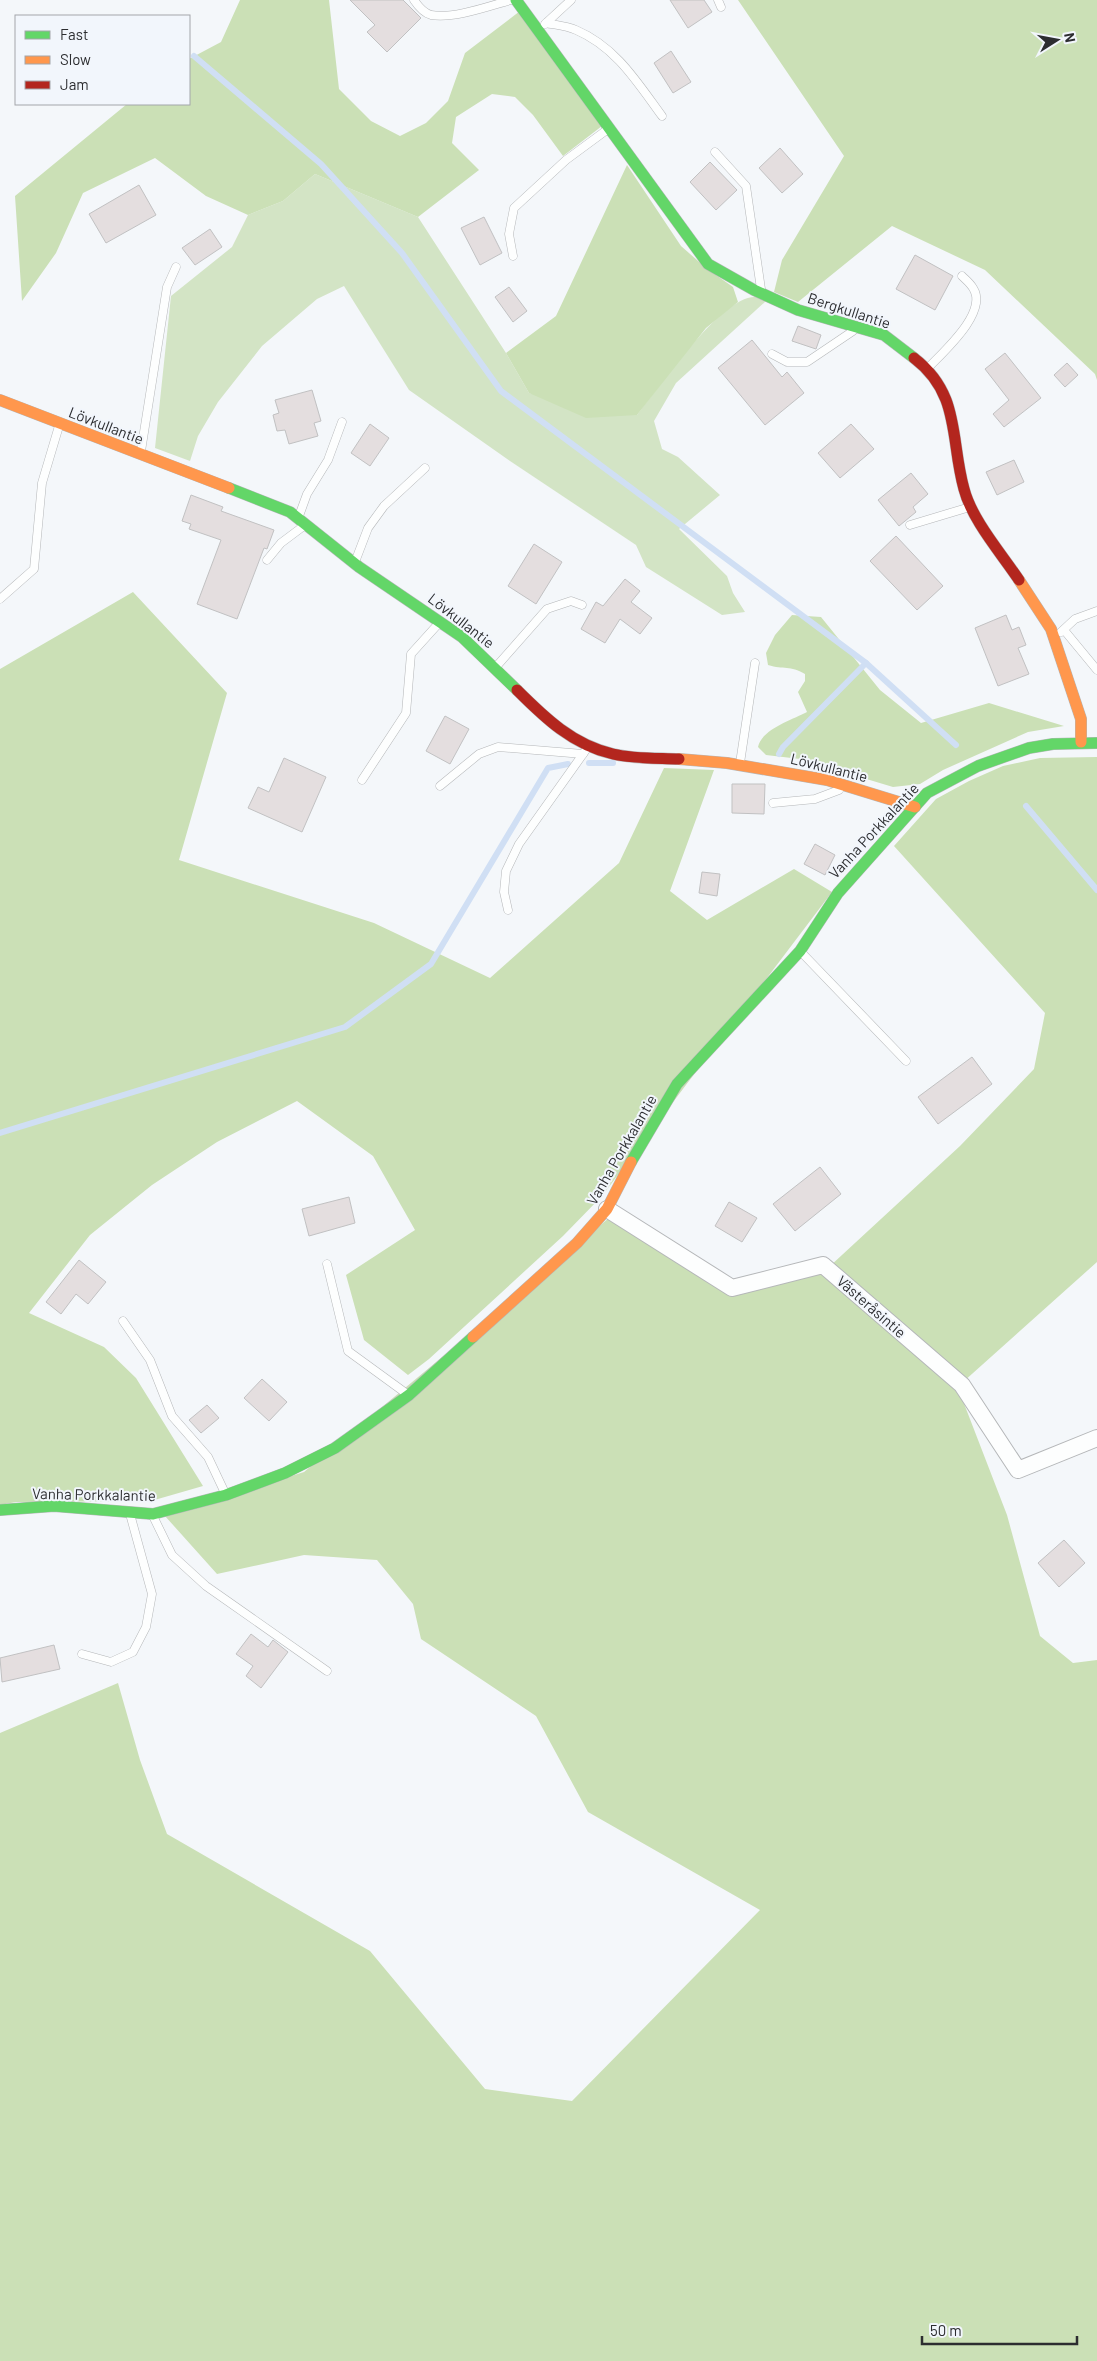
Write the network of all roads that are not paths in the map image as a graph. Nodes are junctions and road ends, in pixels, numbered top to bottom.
1 (414, 0) edge
2 (511, 0) edge
3 (516, 0) edge
4 (530, 0) edge
5 (570, 0) edge
6 (525, 12) junction
7 (542, 27) junction
8 (662, 116) dead end
9 (610, 128) junction
10 (715, 152) dead end
11 (513, 256) dead end
12 (176, 267) dead end
13 (962, 276) dead end
14 (761, 294) junction
15 (857, 328) junction
16 (772, 354) dead end
17 (926, 369) junction
18 (0, 400) edge
19 (342, 422) dead end
20 (59, 424) junction
21 (140, 455) junction
22 (425, 468) dead end
23 (972, 507) junction
24 (302, 521) junction
25 (910, 525) dead end
26 (267, 560) dead end
27 (354, 564) junction
28 (0, 599) edge
29 (582, 605) dead end
30 (1097, 611) edge
31 (440, 622) junction
32 (1064, 630) junction
33 (1054, 638) junction
34 (755, 663) dead end
35 (495, 668) junction
36 (1097, 670) edge
37 (1081, 742) junction
38 (1097, 743) edge
39 (586, 750) junction
40 (740, 764) junction
41 (362, 780) dead end
42 (440, 786) dead end
43 (847, 786) junction
44 (773, 803) dead end
45 (915, 807) junction
46 (508, 910) dead end
47 (800, 951) junction
48 (906, 1061) dead end
49 (606, 1209) junction
50 (327, 1264) dead end
51 (123, 1321) dead end
52 (409, 1395) junction
53 (1097, 1438) edge
54 (226, 1495) junction
55 (0, 1510) edge
56 (130, 1512) junction
57 (152, 1514) junction
58 (82, 1654) dead end
59 (326, 1671) dead end

1 - 2 lane
3 - 6 street, Bergkullantie
4 - 6 lane
5 - 7 lane
6 - 7 street, Bergkullantie
7 - 8 lane
7 - 9 street, Bergkullantie
9 - 11 lane
9 - 14 street, Bergkullantie
10 - 14 lane
12 - 21 lane
13 - 17 lane
14 - 15 street, Bergkullantie
15 - 16 lane
15 - 17 street, Bergkullantie
17 - 23 street, Bergkullantie
18 - 20 street, Lövkullantie
19 - 24 lane
20 - 21 street, Lövkullantie
20 - 28 lane
21 - 24 street, Lövkullantie
22 - 27 lane
23 - 25 lane
23 - 33 street, Bergkullantie
24 - 26 lane
24 - 27 street, Lövkullantie
27 - 31 street, Lövkullantie
29 - 35 lane
30 - 32 lane
31 - 35 street, Lövkullantie
31 - 41 lane
32 - 33 lane
32 - 36 lane
33 - 37 street, Bergkullantie
34 - 40 lane
35 - 39 street, Lövkullantie
37 - 38 street, Vanha Porkkalantie
37 - 45 street, Vanha Porkkalantie
39 - 40 street, Lövkullantie
39 - 42 lane
39 - 46 lane
40 - 43 street, Lövkullantie
43 - 44 lane
43 - 45 street, Lövkullantie
45 - 47 street, Vanha Porkkalantie
47 - 48 lane
47 - 49 street, Vanha Porkkalantie
49 - 52 street, Vanha Porkkalantie
49 - 53 street, Västeråsintie
50 - 52 lane
51 - 54 lane
52 - 54 street, Vanha Porkkalantie
54 - 57 street, Vanha Porkkalantie
55 - 56 street, Vanha Porkkalantie
56 - 57 street, Vanha Porkkalantie
56 - 58 lane
57 - 59 lane

